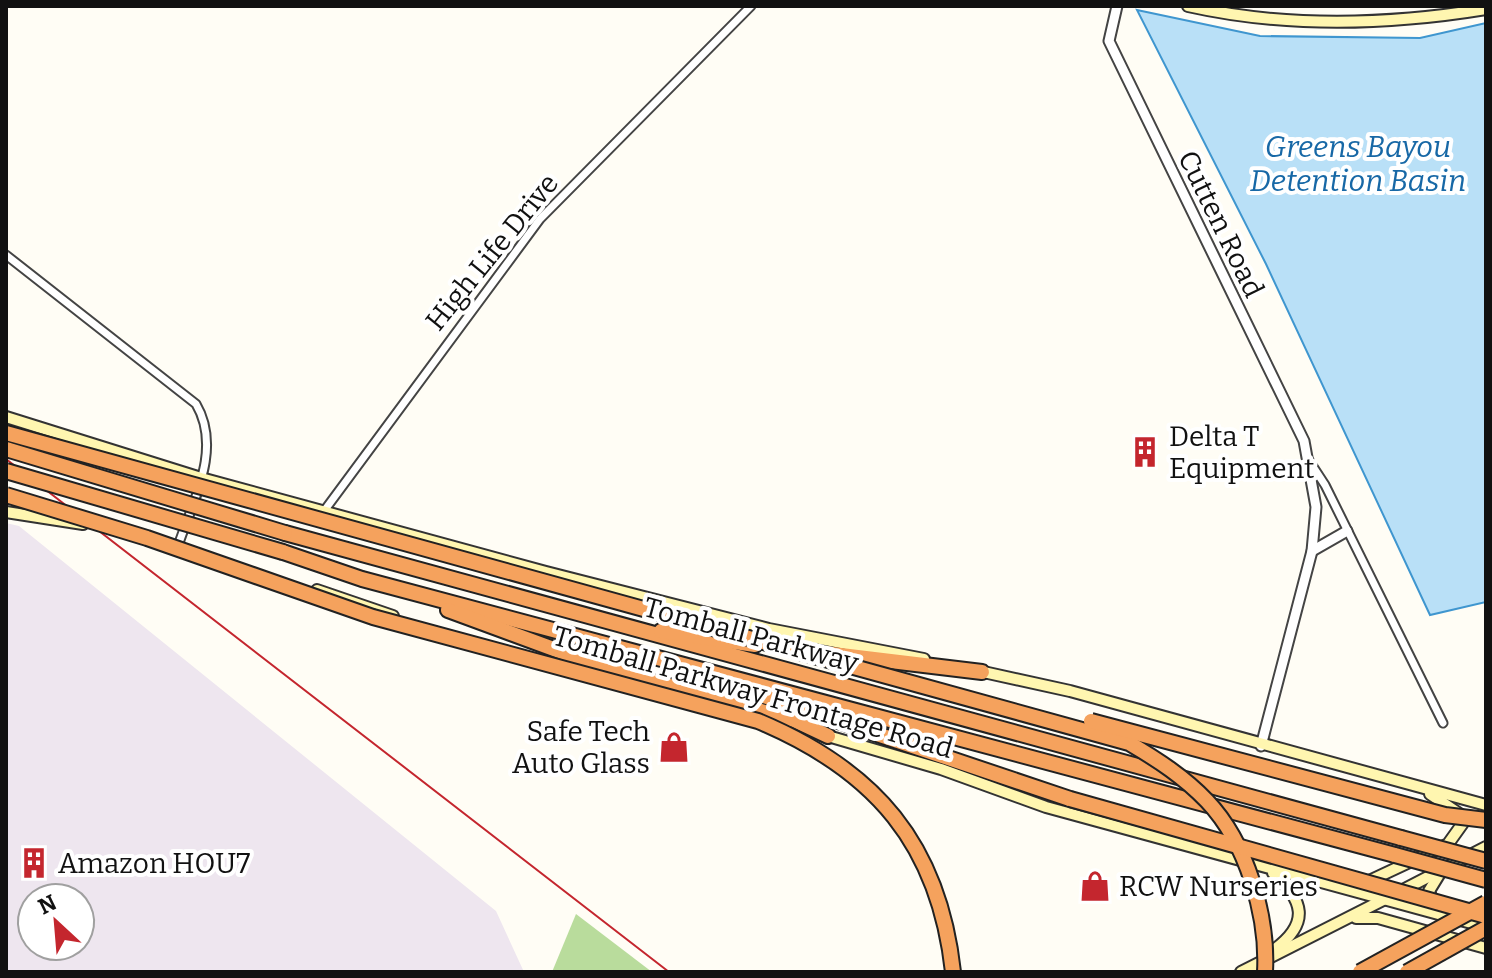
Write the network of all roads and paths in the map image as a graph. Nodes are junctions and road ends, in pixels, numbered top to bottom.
1 (751, 6) edge
2 (1117, 6) edge
3 (1188, 6) edge
4 (1486, 9) edge
5 (6, 255) edge
6 (6, 417) edge
7 (6, 433) edge
8 (6, 449) edge
9 (1308, 459) junction
10 (6, 471) edge
11 (201, 478) junction
12 (6, 495) edge
13 (324, 511) junction
14 (6, 512) edge
15 (1347, 531) junction
16 (179, 543) junction
17 (1312, 551) junction
18 (362, 579) junction
19 (633, 630) junction
20 (773, 644) junction
21 (624, 649) junction
22 (982, 672) junction
23 (1443, 723) dead end
24 (828, 736) junction
25 (1261, 746) junction
26 (1419, 787) junction
27 (1486, 805) edge
28 (1486, 820) edge
29 (1486, 847) edge
30 (1486, 861) edge
31 (1448, 867) junction
32 (1269, 869) junction
33 (1486, 880) edge
34 (1315, 882) junction
35 (1382, 900) junction
36 (1486, 903) edge
37 (1486, 916) edge
38 (1449, 917) junction
39 (1346, 920) junction
40 (1486, 928) edge
41 (1486, 948) edge
42 (1261, 968) edge
43 (953, 972) edge
44 (1241, 972) edge
45 (1360, 972) edge
46 (1407, 972) edge

1 - 13 street, High Life Drive
2 - 9 street, Cutten Road
3 - 4 main road
5 - 11 street
6 - 11 main road, Tomball Parkway Frontage Road
7 - 20 highway, bridge
8 - 19 highway, Tomball Parkway, bridge
9 - 15 street, Cutten Road
9 - 17 street, Cutten Road
10 - 18 highway, Tomball Parkway, bridge
11 - 13 main road, Tomball Parkway Frontage Road
11 - 16 street
12 - 43 highway, bridge
13 - 22 main road, Tomball Parkway Frontage Road
14 - 16 main road, Tomball Parkway Frontage Road
15 - 17 street
15 - 23 street, Cutten Road
16 - 24 main road, Tomball Parkway Frontage Road
17 - 25 street, Cutten Road
18 - 21 highway, Tomball Parkway
18 - 24 highway
19 - 22 highway
19 - 30 highway, Tomball Parkway, bridge
20 - 28 highway, bridge
20 - 42 highway, bridge
21 - 33 highway, Tomball Parkway, bridge
21 - 37 highway, bridge
22 - 25 main road, Tomball Parkway Frontage Road
24 - 32 main road, Tomball Parkway Frontage Road
25 - 26 main road, Tomball Parkway Frontage Road
26 - 27 main road, Tomball Parkway Frontage Road
26 - 34 main road
29 - 31 main road
31 - 35 main road
31 - 38 main road
32 - 34 main road, Tomball Parkway Frontage Road
32 - 42 main road
34 - 35 main road, Tomball Parkway Frontage Road
35 - 38 main road, Tomball Parkway Frontage Road
35 - 39 main road
36 - 45 highway, bridge
38 - 40 main road, Tomball Parkway Frontage Road
39 - 41 main road
39 - 42 main road
40 - 46 highway, bridge
42 - 44 main road

